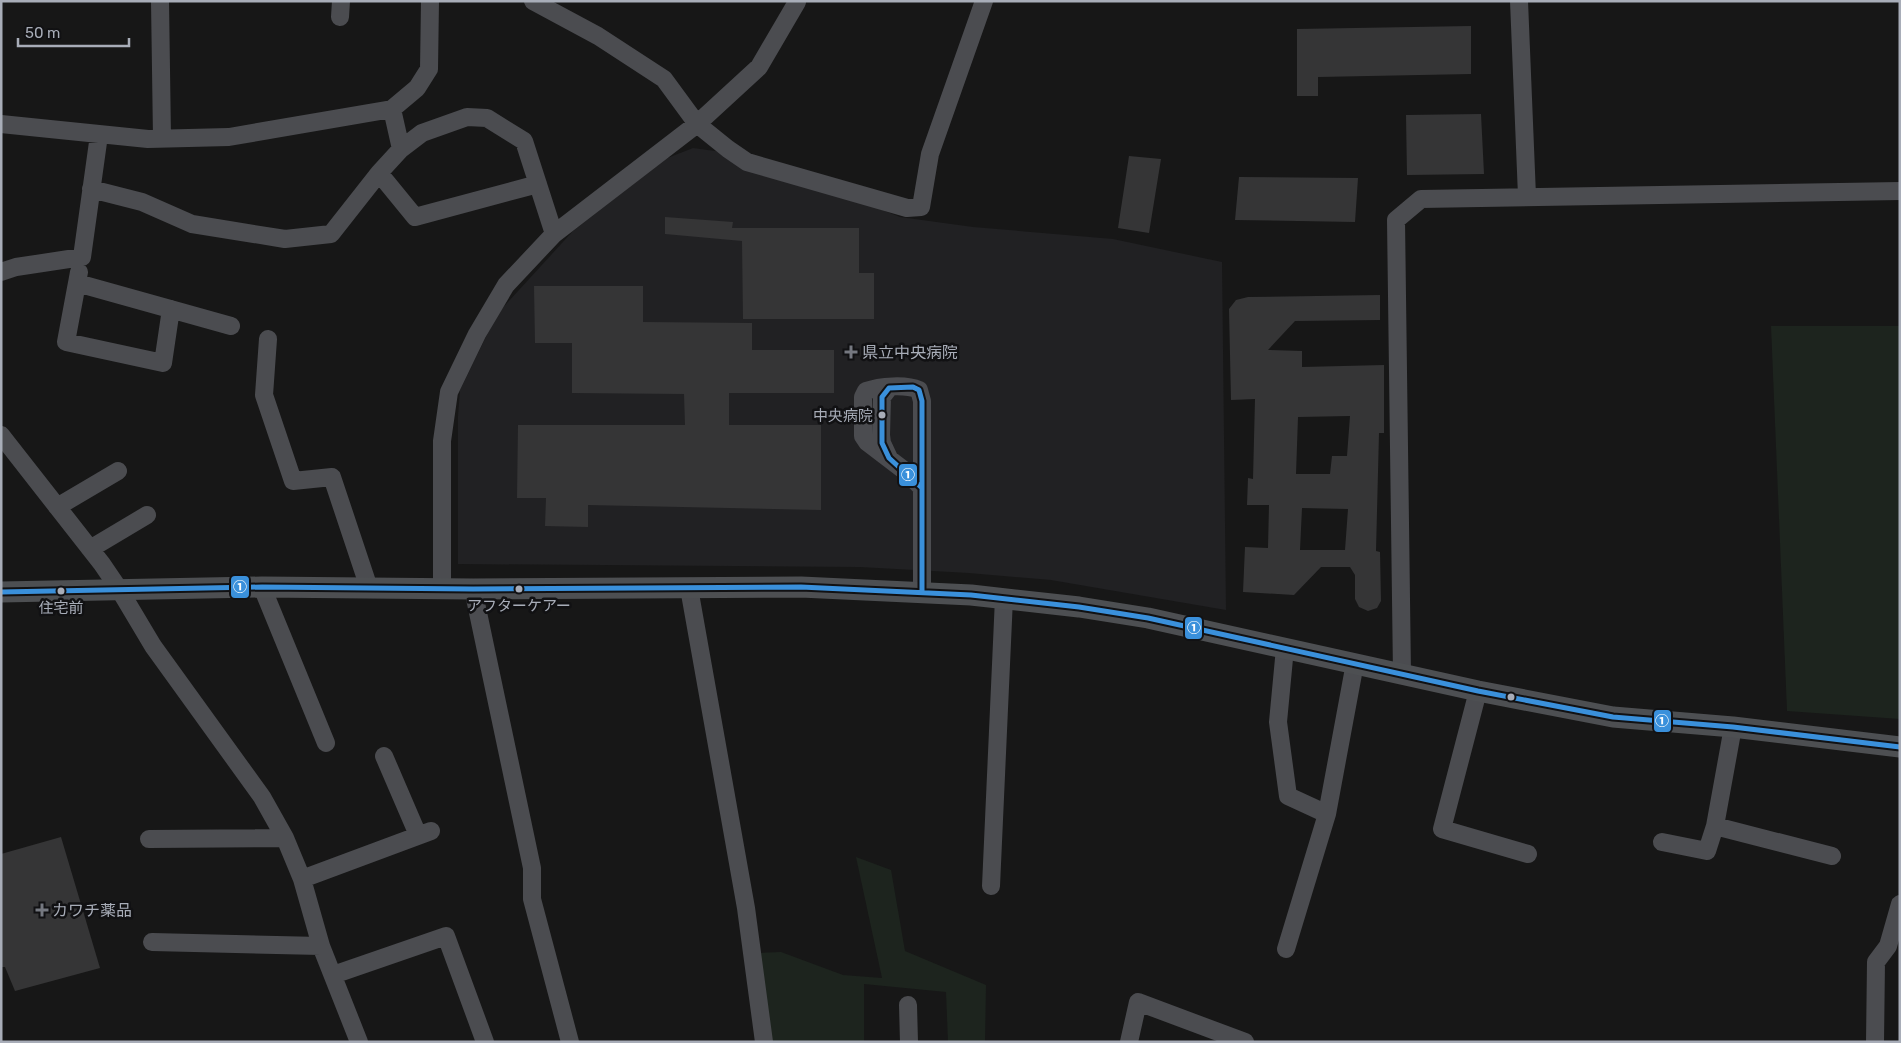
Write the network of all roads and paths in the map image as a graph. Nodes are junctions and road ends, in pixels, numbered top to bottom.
1 (160, 1) edge
2 (430, 1) edge
3 (534, 1) edge
4 (984, 1) edge
5 (1519, 1) edge
6 (796, 2) edge
7 (392, 109) junction
8 (1, 124) edge
9 (696, 124) junction
10 (99, 135) junction
11 (162, 138) junction
12 (401, 149) junction
13 (379, 173) junction
14 (538, 184) junction
15 (92, 189) junction
16 (1900, 191) edge
17 (1527, 196) junction
18 (554, 234) junction
19 (82, 257) junction
20 (1, 272) edge
21 (77, 283) junction
22 (171, 309) junction
23 (231, 326) dead end
24 (268, 339) dead end
25 (4, 448) edge
26 (118, 471) dead end
27 (922, 488) junction
28 (58, 507) junction
29 (147, 515) dead end
30 (90, 549) junction
31 (262, 588) junction
32 (369, 588) junction
33 (689, 588) junction
34 (119, 589) junction
35 (442, 589) junction
36 (473, 589) junction
37 (922, 591) junction
38 (1, 592) edge
39 (1004, 598) junction
40 (1285, 648) junction
41 (1355, 663) junction
42 (1402, 674) junction
43 (1478, 691) junction
44 (1733, 726) junction
45 (326, 743) dead end
46 (1900, 747) edge
47 (384, 756) dead end
48 (1327, 814) junction
49 (1715, 826) junction
50 (285, 838) junction
51 (149, 839) dead end
52 (1662, 842) dead end
53 (1528, 854) dead end
54 (1832, 856) dead end
55 (302, 879) junction
56 (991, 886) dead end
57 (1900, 904) edge
58 (152, 942) dead end
59 (321, 946) junction
60 (1286, 949) dead end
61 (333, 975) junction
62 (908, 1005) dead end
63 (1226, 1038) edge
64 (359, 1042) edge
65 (485, 1042) edge
66 (570, 1042) edge
67 (764, 1042) edge
68 (909, 1042) edge
69 (1129, 1042) edge
70 (1245, 1042) edge
71 (1875, 1042) edge

1 - 11 street
2 - 7 street
3 - 9 street
4 - 9 street
5 - 17 street
6 - 9 street
7 - 11 street
7 - 12 street
8 - 10 street
9 - 18 street
10 - 11 street
10 - 15 street
12 - 13 street
12 - 14 street
13 - 14 street
13 - 15 street
14 - 18 street
15 - 19 street
16 - 17 street
17 - 42 street
18 - 35 street
19 - 20 street
19 - 21 street
21 - 22 street
21 - 22 street
22 - 23 street
24 - 32 street
25 - 28 street
26 - 28 street
27 - 27 street
27 - 37 street
28 - 30 street
29 - 30 street
30 - 34 street
31 - 32 main road
31 - 34 main road
31 - 45 street
32 - 35 main road
33 - 36 main road
33 - 37 main road
33 - 67 street
34 - 38 main road
34 - 50 street
35 - 36 main road
36 - 66 street
37 - 39 main road
39 - 40 main road
39 - 56 street
40 - 41 main road
40 - 48 street
41 - 42 main road
41 - 48 street
42 - 43 main road
43 - 44 main road
43 - 53 street
44 - 46 main road
44 - 49 street
47 - 55 street
48 - 60 street
49 - 52 street
49 - 54 street
50 - 51 street
50 - 55 street
55 - 59 street
57 - 71 street
58 - 59 street
59 - 61 street
61 - 64 street
61 - 65 street
62 - 68 street
63 - 69 street
63 - 70 street

